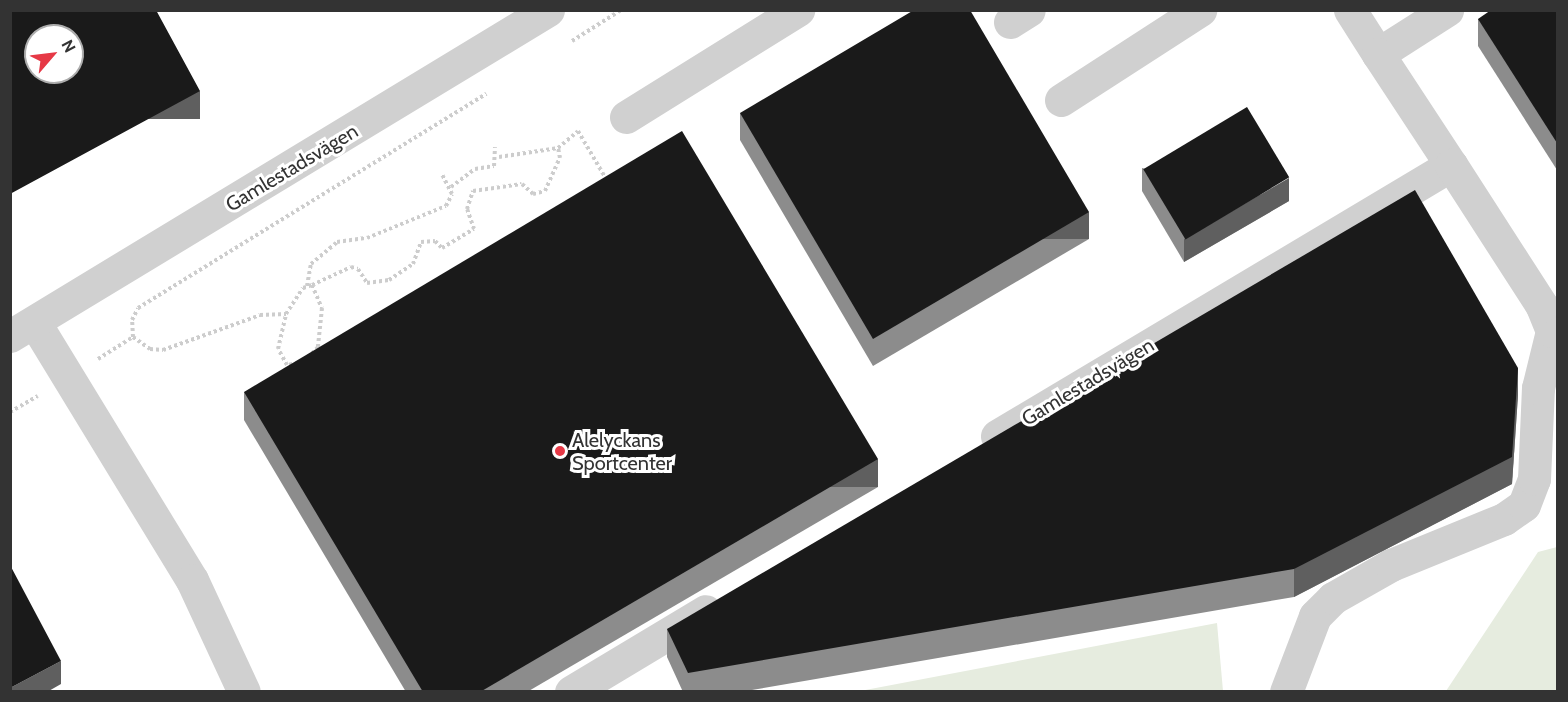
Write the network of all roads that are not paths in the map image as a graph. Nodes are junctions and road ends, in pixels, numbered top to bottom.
1 (548, 10) edge
2 (798, 10) edge
3 (1200, 10) edge
4 (1350, 10) edge
5 (1448, 10) edge
6 (1378, 54) junction
7 (1061, 100) dead end
8 (626, 117) dead end
9 (1451, 165) junction
10 (22, 329) edge
11 (969, 453) edge
12 (734, 594) edge
13 (238, 689) edge
14 (571, 692) edge
15 (1286, 692) edge

1 - 10 street, Gamlestadsvägen
2 - 8 street
3 - 7 street
4 - 6 street
5 - 6 street
6 - 9 street
9 - 11 street, Gamlestadsvägen
9 - 15 street
10 - 13 street, Gamlestadsvägen
12 - 14 street

